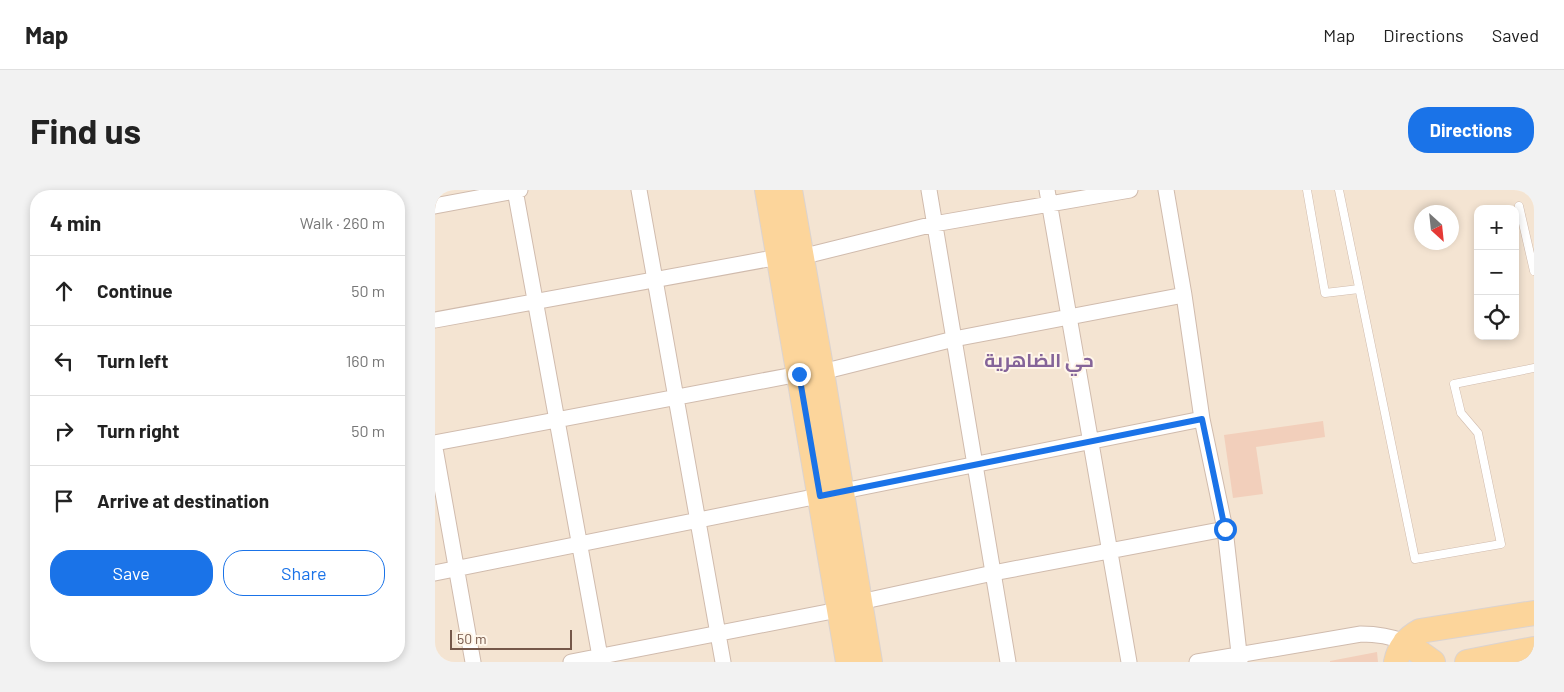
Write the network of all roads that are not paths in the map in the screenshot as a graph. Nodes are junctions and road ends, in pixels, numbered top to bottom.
1 (517, 190) edge
2 (639, 190) edge
3 (767, 190) edge
4 (790, 190) edge
5 (929, 190) edge
6 (1129, 190) edge
7 (1166, 190) edge
8 (1307, 190) edge
9 (1339, 190) edge
10 (1048, 197) edge
11 (435, 206) edge
12 (1519, 206) dead end
13 (934, 224) junction
14 (790, 257) junction
15 (1534, 271) edge
16 (655, 280) junction
17 (1359, 288) junction
18 (1184, 295) junction
19 (535, 302) junction
20 (1069, 317) junction
21 (435, 320) edge
22 (954, 339) junction
23 (1534, 368) edge
24 (822, 372) junction
25 (799, 374) junction
26 (676, 398) junction
27 (1202, 419) junction
28 (557, 420) junction
29 (1091, 441) junction
30 (435, 443) edge
31 (435, 448) edge
32 (975, 465) junction
33 (831, 494) junction
34 (698, 521) junction
35 (1225, 529) junction
36 (579, 544) junction
37 (1110, 551) junction
38 (456, 568) junction
39 (435, 573) edge
40 (993, 573) junction
41 (860, 602) junction
42 (838, 610) junction
43 (1534, 613) edge
44 (718, 634) junction
45 (1534, 649) edge
46 (1400, 652) edge
47 (600, 659) edge
48 (1239, 659) edge
49 (473, 662) edge
50 (571, 662) edge
51 (723, 662) edge
52 (848, 662) edge
53 (870, 662) edge
54 (1008, 662) edge
55 (1129, 662) edge
56 (1197, 662) edge
57 (1433, 662) edge
58 (1467, 662) edge

1 - 11 street
1 - 19 street
2 - 16 street
3 - 14 main road
4 - 14 main road
5 - 13 street
6 - 10 street
7 - 18 street
8 - 17 lane
9 - 17 lane
10 - 13 street
10 - 20 street
12 - 15 lane
13 - 14 street
13 - 22 street
14 - 16 street
14 - 24 main road
14 - 25 main road
16 - 19 street
16 - 26 street
17 - 23 lane
18 - 20 street
18 - 27 street
19 - 21 street
19 - 28 street
20 - 22 street
20 - 29 street
22 - 24 street
22 - 32 street
24 - 33 main road
25 - 26 street
25 - 33 main road
26 - 28 street
26 - 34 street
27 - 29 street
27 - 35 street
28 - 30 street
28 - 36 street
29 - 32 street
29 - 37 street
31 - 38 street
32 - 33 street
32 - 40 street
33 - 34 street
33 - 41 main road
33 - 42 main road
34 - 36 street
34 - 44 street
35 - 37 street
35 - 48 street
36 - 38 street
36 - 47 street
37 - 40 street
37 - 55 street
38 - 39 street
38 - 49 street
40 - 41 street
40 - 54 street
41 - 53 main road
42 - 44 street
42 - 52 main road
43 - 46 main road
44 - 47 street
44 - 51 street
45 - 58 main road
46 - 48 street
46 - 57 main road
47 - 50 street
48 - 56 street

